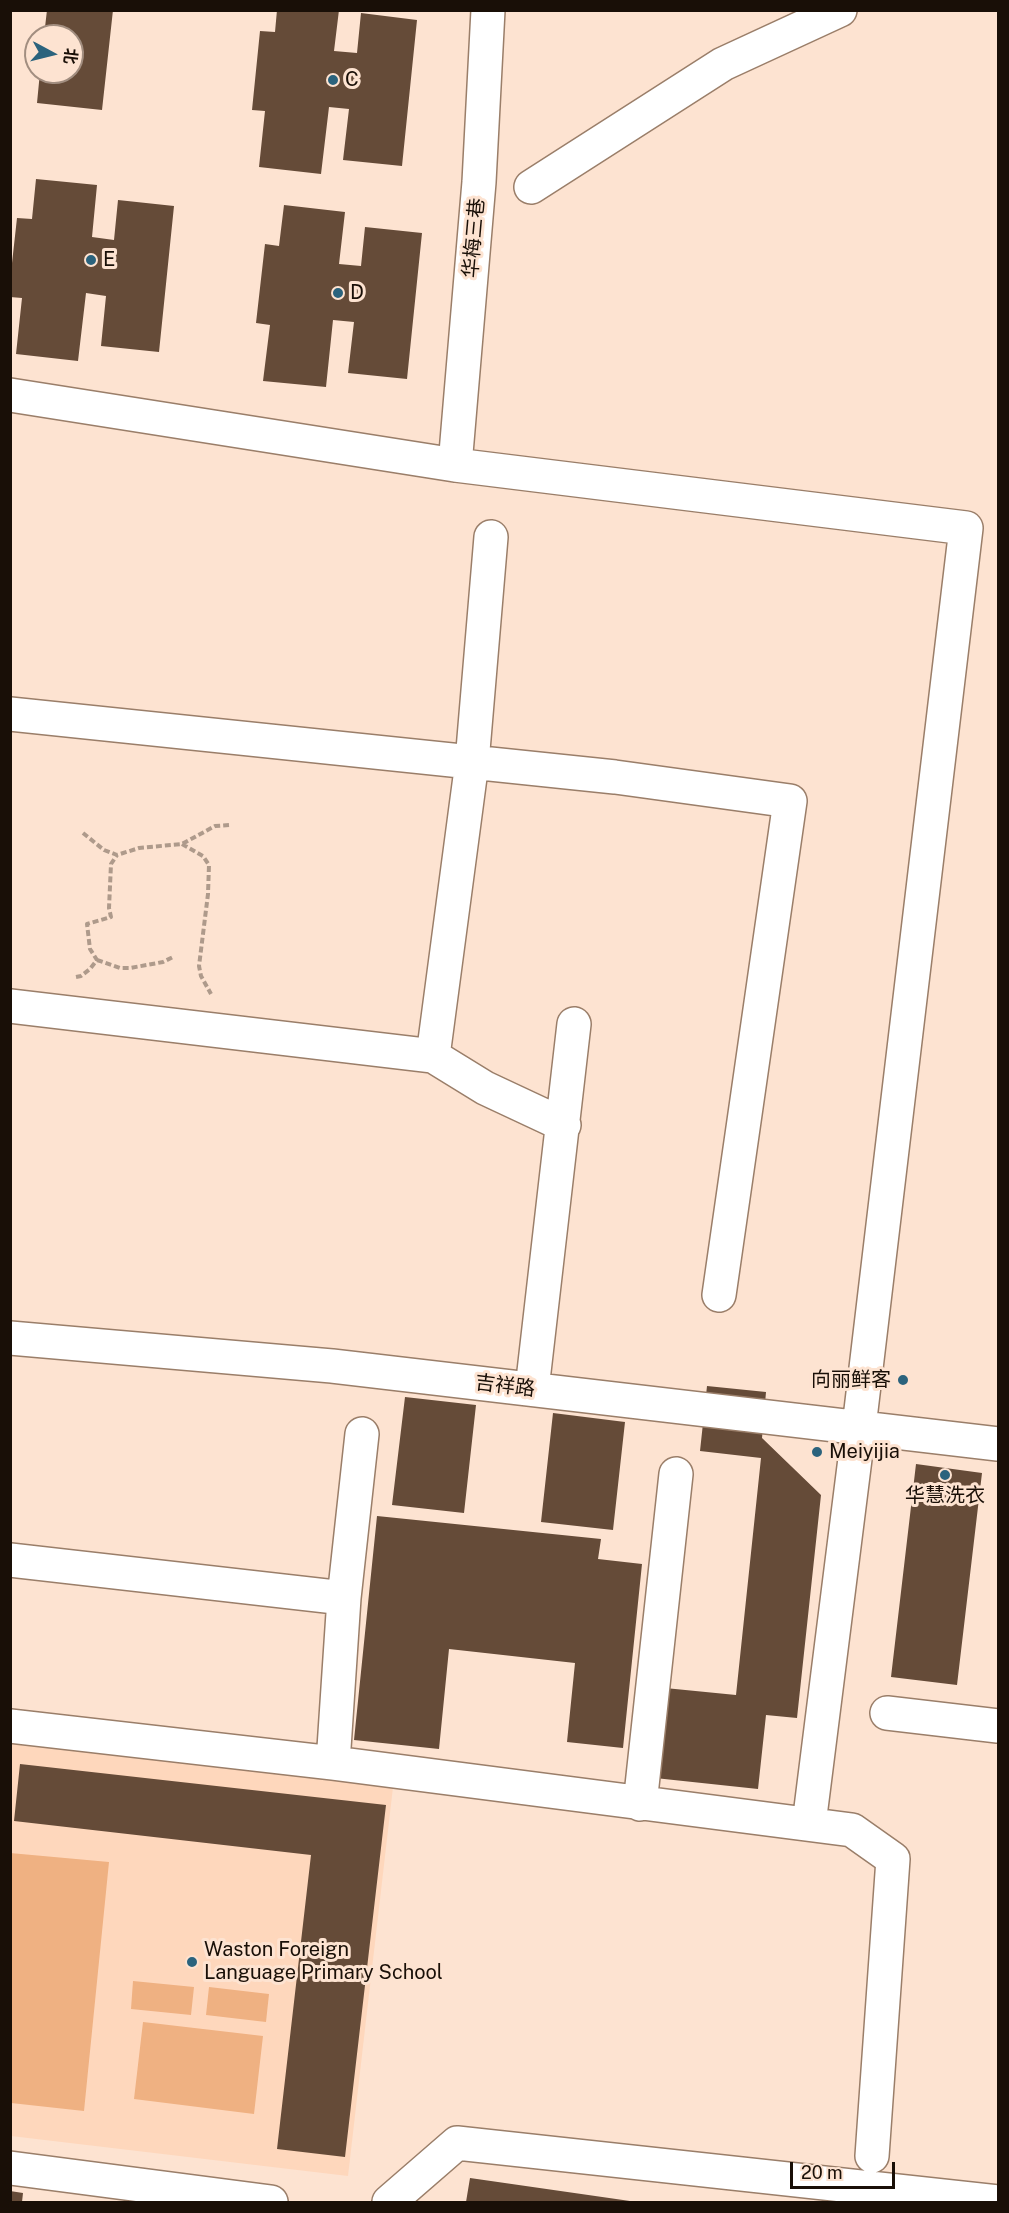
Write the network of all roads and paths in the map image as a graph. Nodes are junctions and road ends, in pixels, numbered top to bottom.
1 (488, 10) edge
2 (840, 10) edge
3 (531, 187) dead end
4 (10, 395) edge
5 (455, 465) junction
6 (491, 537) dead end
7 (10, 714) edge
8 (472, 762) junction
9 (229, 825) dead end
10 (83, 833) dead end
11 (182, 844) junction
12 (117, 855) junction
13 (173, 957) dead end
14 (97, 960) junction
15 (71, 978) dead end
16 (213, 997) dead end
17 (10, 1006) edge
18 (574, 1024) dead end
19 (433, 1056) junction
20 (564, 1125) junction
21 (719, 1295) dead end
22 (10, 1338) edge
23 (532, 1389) junction
24 (859, 1426) junction
25 (362, 1434) dead end
26 (999, 1444) edge
27 (676, 1474) dead end
28 (10, 1560) edge
29 (344, 1598) junction
30 (886, 1713) dead end
31 (10, 1725) edge
32 (999, 1726) edge
33 (333, 1763) junction
34 (640, 1804) junction
35 (809, 1824) junction
36 (872, 2156) dead end
37 (10, 2168) edge
38 (272, 2202) edge
39 (389, 2202) edge
40 (999, 2202) edge

1 - 5 street, 华梅三巷
2 - 3 street
4 - 5 street
5 - 24 street
6 - 8 street
7 - 8 street
8 - 19 street
8 - 21 street
9 - 11 path
10 - 12 path
11 - 12 path
11 - 16 path
12 - 14 path
13 - 14 path
14 - 15 path
17 - 19 street
18 - 20 street
19 - 20 street
20 - 23 street
22 - 23 street, 吉祥路
23 - 24 street, 吉祥路
24 - 26 street, 吉祥路
24 - 35 street
25 - 29 street
27 - 34 street
28 - 29 street
29 - 33 street
30 - 32 street
31 - 33 street
33 - 34 street
34 - 35 street
35 - 36 street
37 - 38 street
39 - 40 street

